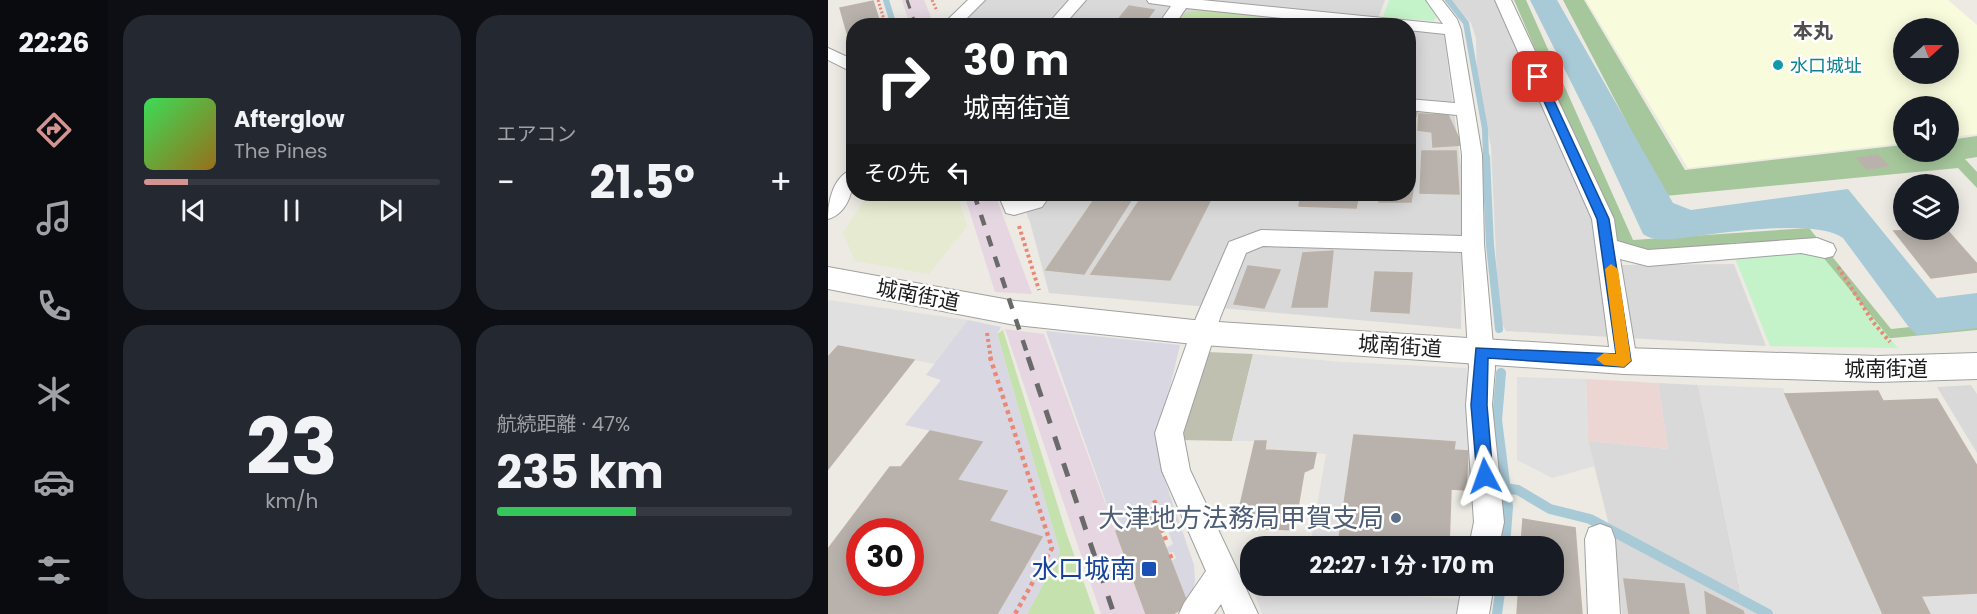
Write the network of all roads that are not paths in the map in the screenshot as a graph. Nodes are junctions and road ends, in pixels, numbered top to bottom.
1 (977, 0) edge
2 (1078, 0) edge
3 (1155, 0) edge
4 (1434, 0) edge
5 (1503, 0) edge
6 (1183, 1) edge
7 (958, 18) edge
8 (1061, 18) edge
9 (1171, 18) edge
10 (1341, 18) edge
11 (1416, 26) edge
12 (1453, 30) junction
13 (828, 53) edge
14 (846, 63) edge
15 (1416, 105) edge
16 (1465, 110) junction
17 (846, 187) edge
18 (1011, 201) edge
19 (1036, 201) edge
20 (828, 212) edge
21 (1473, 244) junction
22 (1608, 247) junction
23 (1825, 250) road end
24 (828, 278) edge
25 (1203, 333) junction
26 (1481, 352) junction
27 (1624, 361) junction
28 (1977, 366) edge
29 (1487, 536) edge
30 (1600, 539) dead end
31 (1224, 573) junction
32 (1476, 596) edge
33 (1195, 614) edge
34 (1242, 614) edge
35 (1473, 614) edge
36 (1605, 614) edge

1 - 7 street
2 - 8 street
3 - 6 street
4 - 12 street
5 - 22 street
6 - 9 street
6 - 10 street
11 - 12 street
12 - 16 street
13 - 14 street
15 - 16 street
16 - 21 street
17 - 20 street
18 - 19 street
21 - 25 street
21 - 26 street
22 - 23 street
22 - 27 street
24 - 25 street, 城南街道
25 - 26 street, 城南街道
25 - 31 street
26 - 27 street, 城南街道
26 - 29 street
27 - 28 street, 城南街道
30 - 36 street
31 - 33 street
31 - 34 street
32 - 35 street

